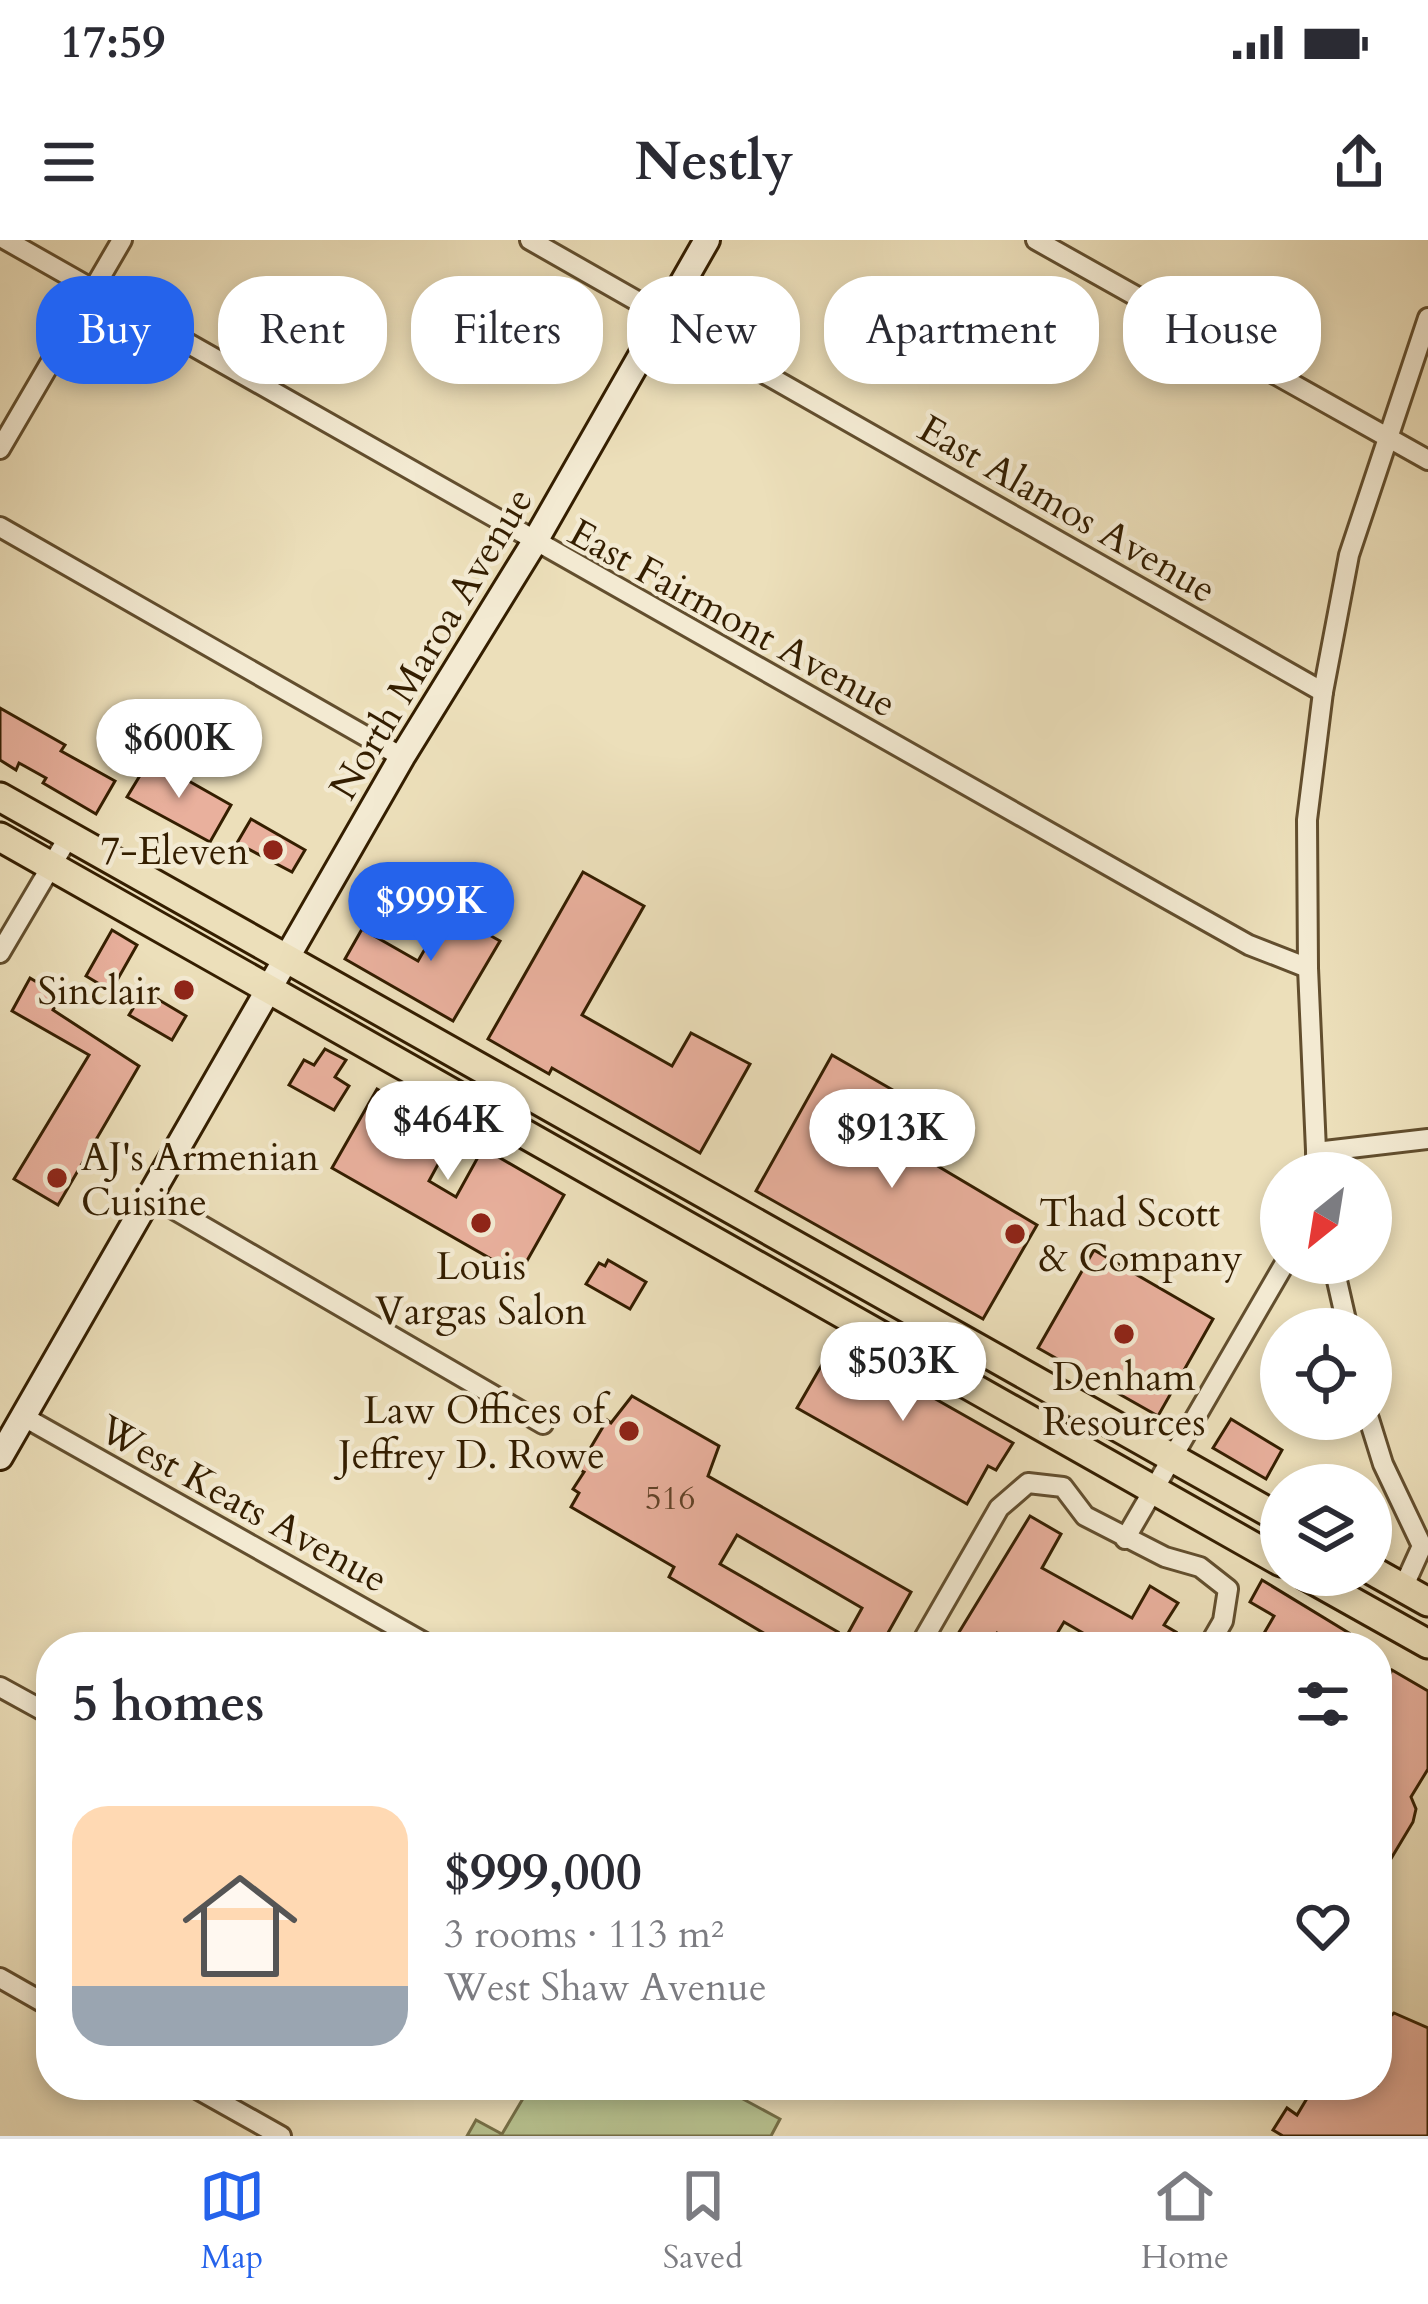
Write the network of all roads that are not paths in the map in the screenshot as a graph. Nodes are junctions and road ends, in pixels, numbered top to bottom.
1 (6, 240) edge
2 (122, 240) edge
3 (530, 240) edge
4 (707, 240) edge
5 (1036, 240) edge
6 (69, 276) edge
7 (102, 276) edge
8 (685, 276) edge
9 (627, 294) edge
10 (1428, 318) edge
11 (194, 348) edge
12 (627, 377) edge
13 (38, 384) edge
14 (784, 384) edge
15 (1386, 436) junction
16 (0, 449) edge
17 (1428, 460) edge
18 (0, 527) edge
19 (534, 543) junction
20 (1323, 692) junction
21 (402, 757) junction
22 (0, 797) edge
23 (69, 836) junction
24 (0, 837) edge
25 (52, 866) junction
26 (0, 953) edge
27 (287, 960) junction
28 (1307, 968) junction
29 (270, 990) junction
30 (1428, 1139) edge
31 (1316, 1152) joint
32 (151, 1196) junction
33 (1273, 1284) edge
34 (24, 1417) junction
35 (543, 1424) dead end
36 (1376, 1440) edge
37 (0, 1457) edge
38 (1171, 1458) junction
39 (1152, 1490) junction
40 (1260, 1508) edge
41 (1125, 1539) junction
42 (1260, 1550) edge
43 (1416, 1595) edge
44 (1342, 1596) edge
45 (405, 1632) edge
46 (928, 1632) edge
47 (1217, 1632) edge
48 (1428, 1645) edge
49 (0, 1687) edge
50 (36, 1707) edge
51 (0, 1978) edge
52 (36, 1998) edge
53 (216, 2100) edge
54 (280, 2136) edge

1 - 6 street, East Fairmont Avenue
2 - 7 street
3 - 9 street, East Alamos Avenue
4 - 8 main road, North Maroa Avenue
5 - 15 street
10 - 15 street
11 - 19 street, East Fairmont Avenue
12 - 19 main road, North Maroa Avenue
13 - 16 street
14 - 20 street, East Alamos Avenue
15 - 17 street
15 - 20 street
18 - 21 street
19 - 21 main road, North Maroa Avenue
19 - 28 street, East Fairmont Avenue
20 - 28 street
21 - 27 main road, North Maroa Avenue
22 - 23 main road
23 - 25 street
23 - 27 main road
24 - 25 main road
25 - 26 street
25 - 29 main road
27 - 29 main road, North Maroa Avenue
27 - 38 main road
28 - 31 street
29 - 32 main road, North Maroa Avenue
29 - 39 main road
30 - 31 street
32 - 34 main road, North Maroa Avenue
32 - 35 street
33 - 38 street
34 - 37 main road, North Maroa Avenue
34 - 45 street, West Keats Avenue
36 - 43 street
38 - 39 street
38 - 40 main road
39 - 41 street
39 - 42 main road
41 - 46 street
41 - 47 street
44 - 48 main road
49 - 50 street
51 - 52 street
53 - 54 street

